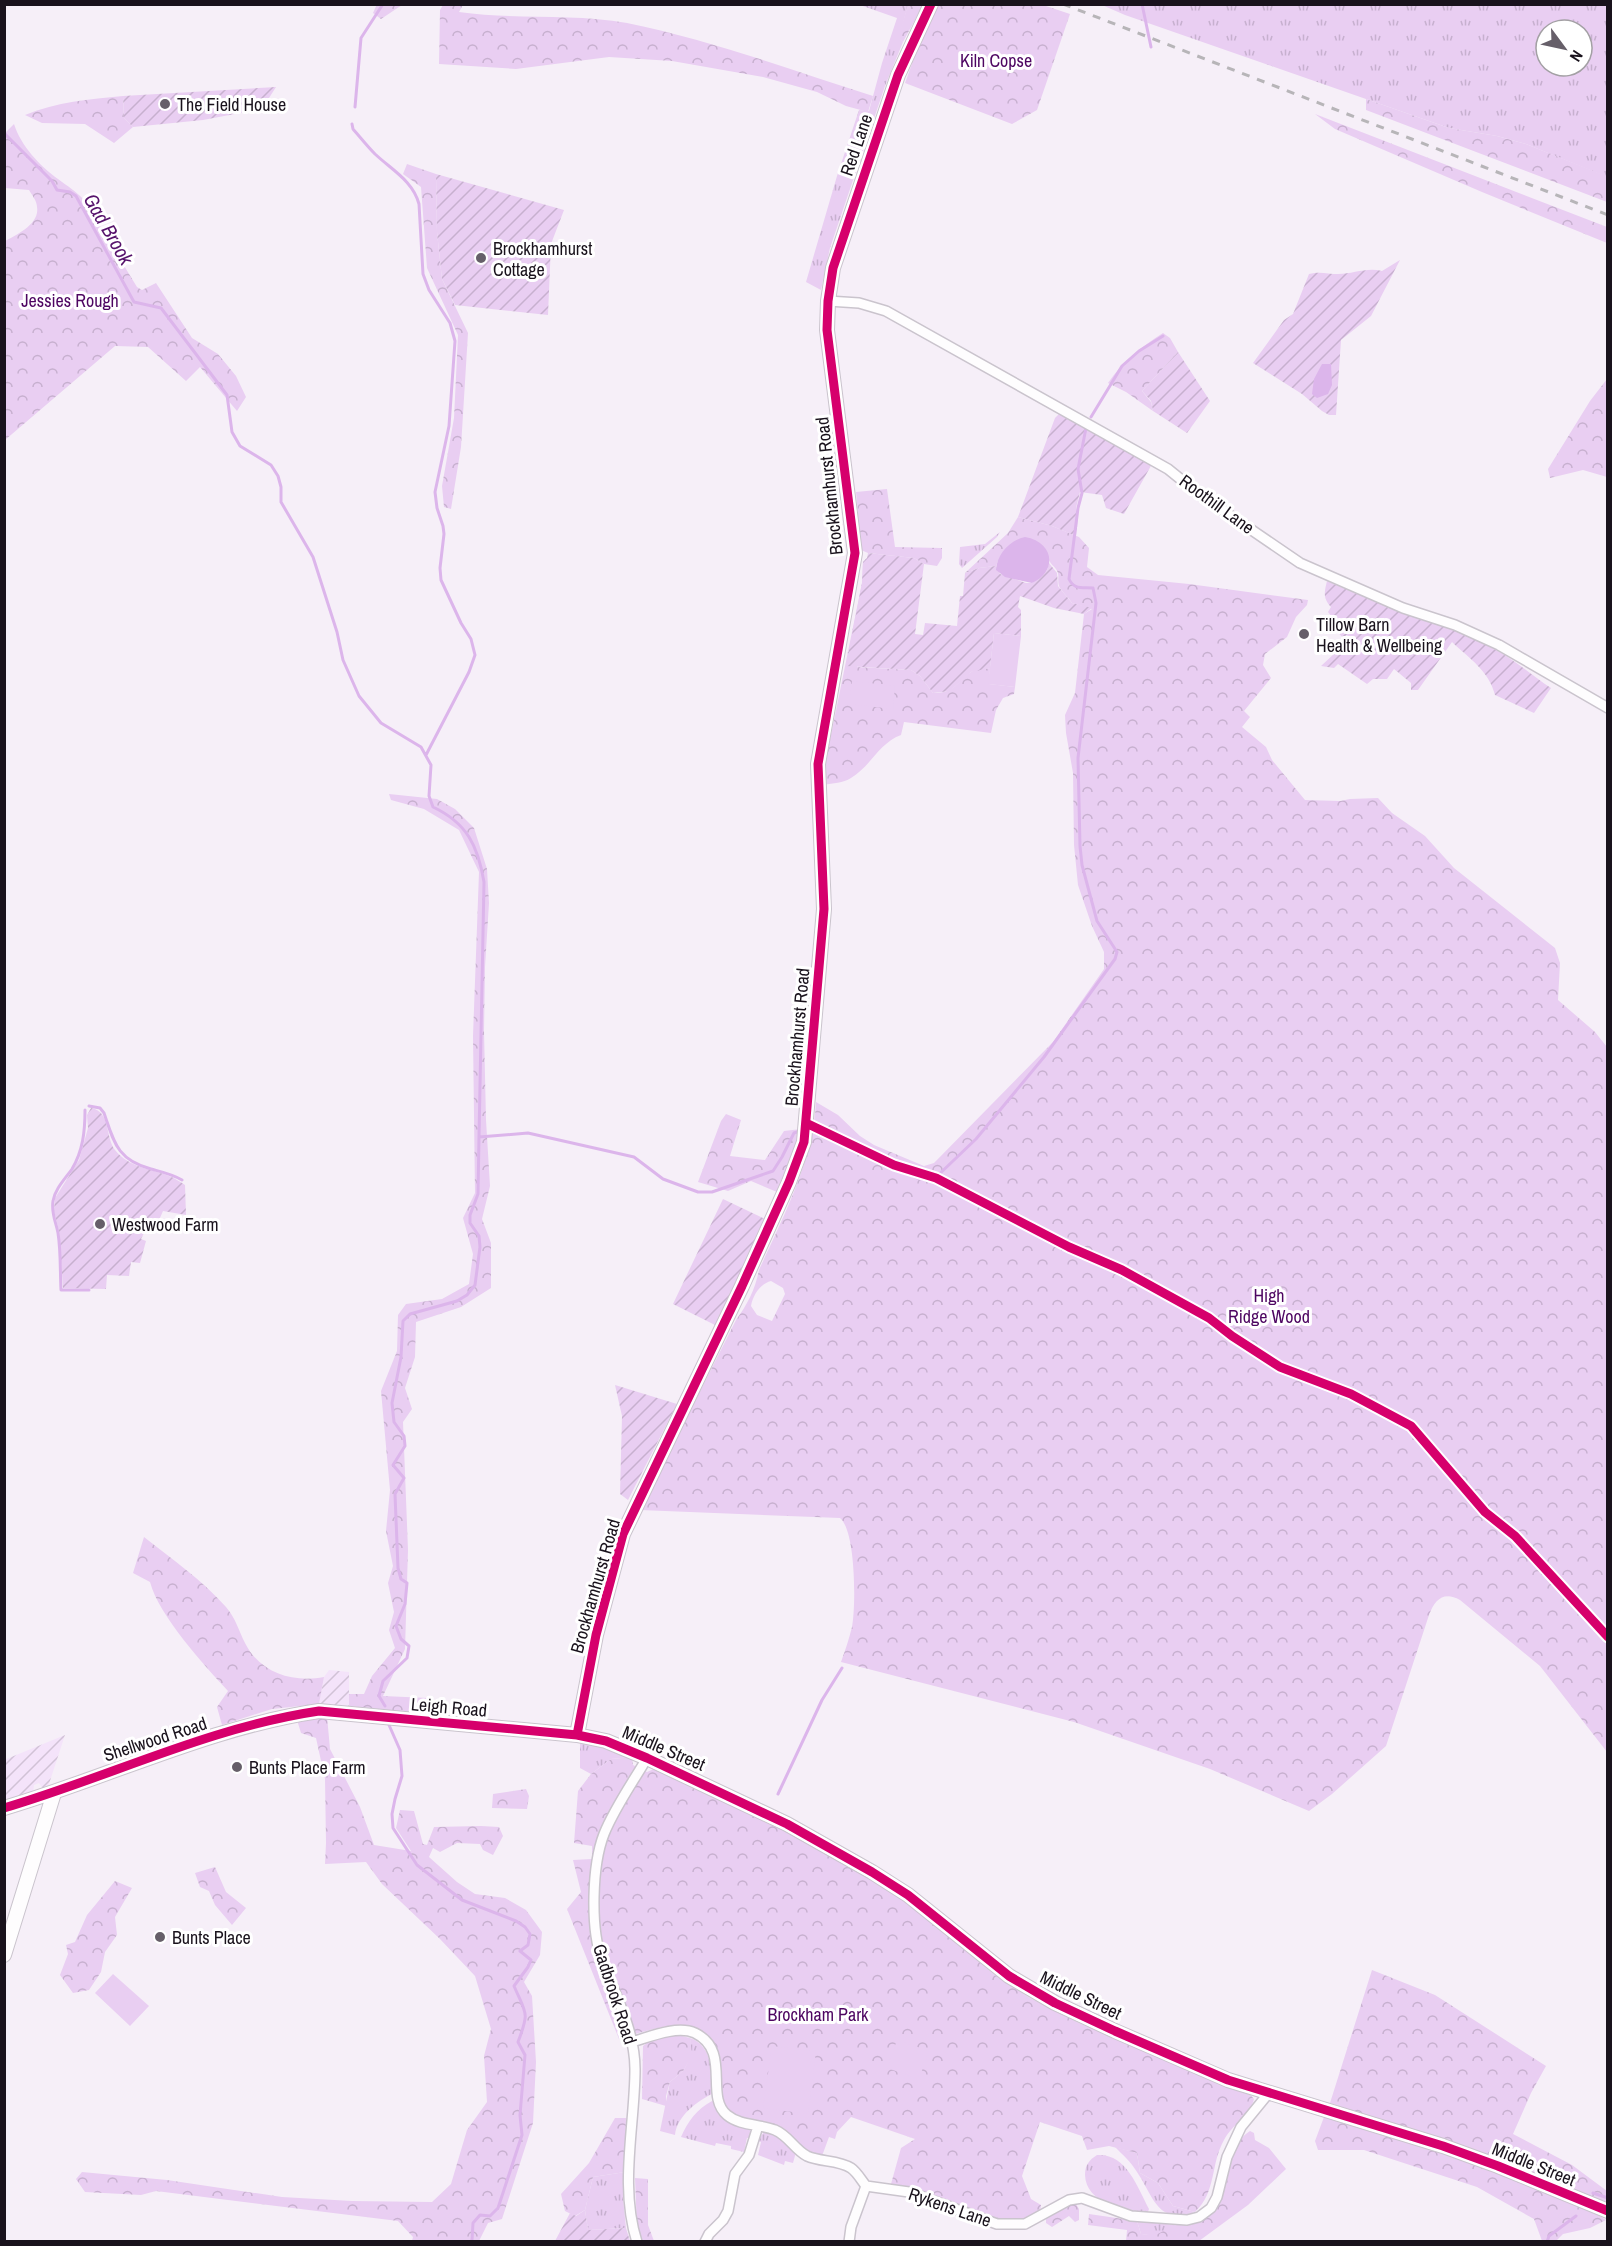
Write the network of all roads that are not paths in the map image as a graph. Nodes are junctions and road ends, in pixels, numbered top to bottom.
1 (931, 4) edge
2 (828, 301) junction
3 (1608, 708) edge
4 (319, 1711) joint
5 (577, 1735) junction
6 (647, 1758) junction
7 (54, 1793) junction
8 (4, 1808) edge
9 (4, 1955) edge
10 (632, 2042) junction
11 (1269, 2094) junction
12 (758, 2127) junction
13 (866, 2186) junction
14 (1608, 2211) edge
15 (637, 2241) edge
16 (705, 2241) edge
17 (849, 2241) edge

1 - 2 street, Red Lane
2 - 3 street, Roothill Lane
2 - 5 street, Brockhamhurst Road
4 - 5 street, Leigh Road
4 - 7 street, Shellwood Road
5 - 6 street, Middle Street
6 - 10 street, Gadbrook Road
6 - 11 street, Middle Street
7 - 8 street, Shellwood Road
7 - 9 street
10 - 12 street
10 - 15 street, Gadbrook Road
11 - 13 street, Rykens Lane
11 - 14 street, Middle Street
12 - 13 street
12 - 16 street
13 - 17 street

